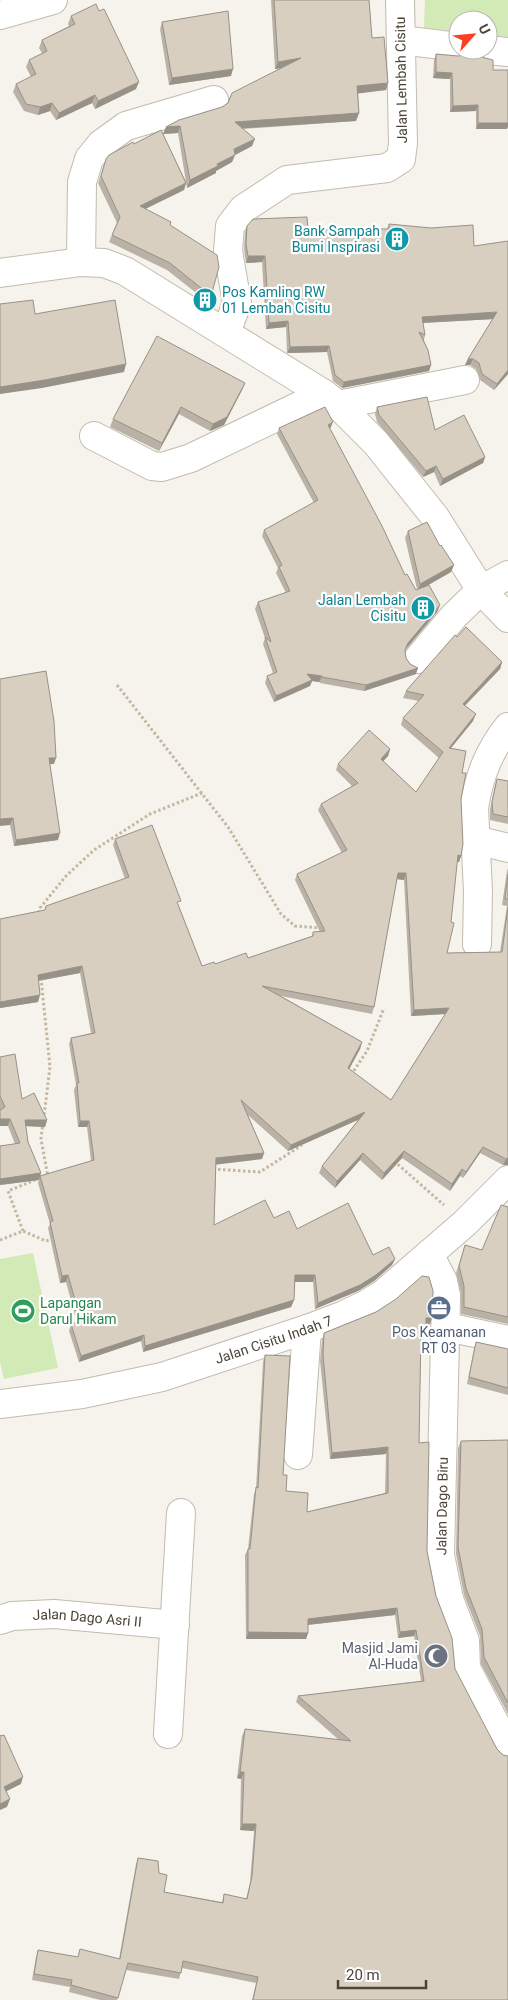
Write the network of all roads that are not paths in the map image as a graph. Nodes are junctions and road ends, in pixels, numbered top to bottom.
1 (53, 0) edge
2 (400, 0) edge
3 (0, 15) edge
4 (400, 40) junction
5 (448, 46) edge
6 (214, 100) dead end
7 (81, 262) junction
8 (0, 273) edge
9 (226, 333) junction
10 (465, 380) dead end
11 (331, 400) junction
12 (94, 436) dead end
13 (508, 575) edge
14 (481, 590) junction
15 (508, 618) edge
16 (418, 659) dead end
17 (508, 727) edge
18 (476, 840) junction
19 (508, 848) edge
20 (477, 944) dead end
21 (507, 1183) edge
22 (429, 1254) junction
23 (447, 1327) junction
24 (307, 1329) junction
25 (508, 1340) edge
26 (0, 1404) edge
27 (298, 1455) dead end
28 (181, 1513) dead end
29 (0, 1620) edge
30 (175, 1624) junction
31 (168, 1734) dead end
32 (508, 1748) edge

1 - 3 street
2 - 4 street, Jalan Lembah Cisitu
4 - 5 street
4 - 9 street, Jalan Lembah Cisitu
6 - 7 street
7 - 8 street
7 - 9 street
9 - 11 street
10 - 11 street
11 - 12 street
11 - 14 street
13 - 14 street
14 - 15 street
14 - 16 street
17 - 18 street
18 - 19 street
18 - 20 street
21 - 22 street, Jalan Cisitu Indah 7
22 - 23 street, Jalan Dago Biru
22 - 24 street, Jalan Cisitu Indah 7
23 - 25 street
23 - 32 street, Jalan Dago Biru
24 - 26 street, Jalan Cisitu Indah 7
24 - 27 street
28 - 30 street
29 - 30 street, Jalan Dago Asri II
30 - 31 street

